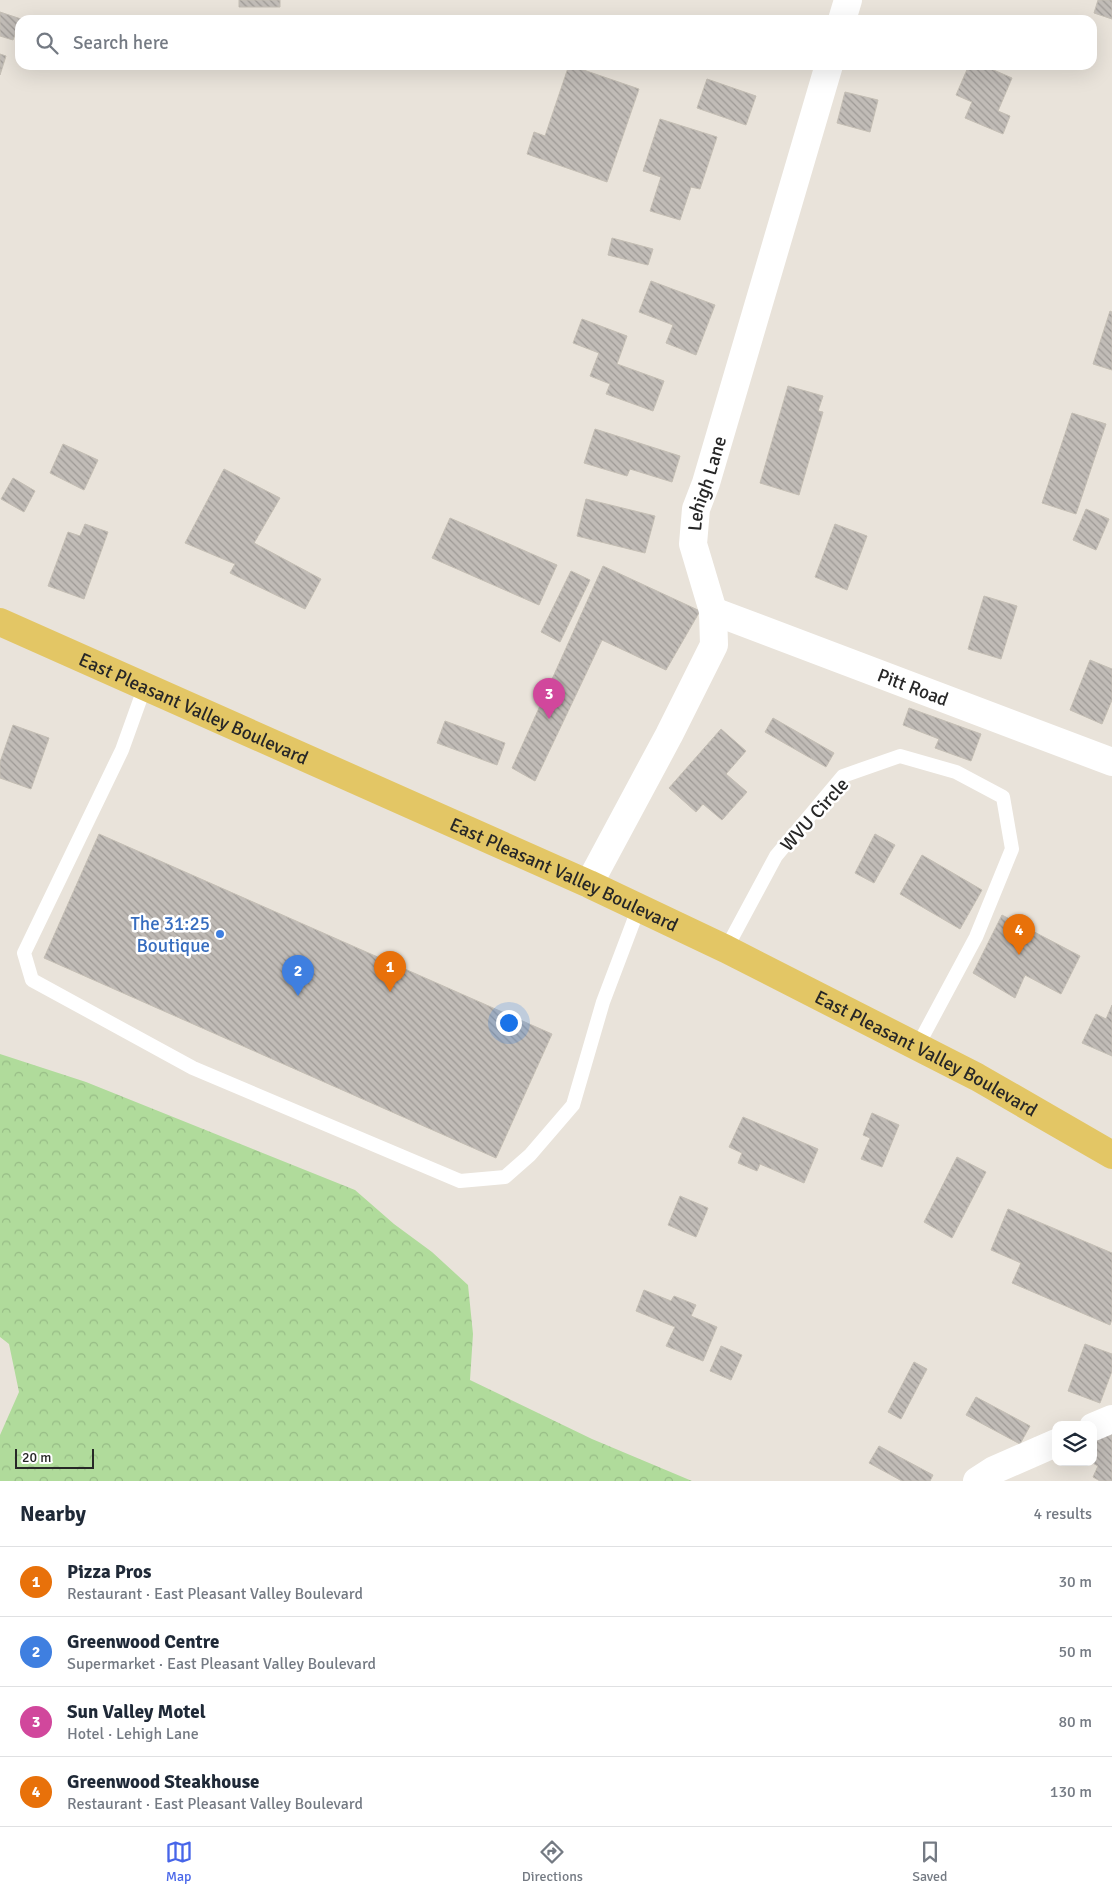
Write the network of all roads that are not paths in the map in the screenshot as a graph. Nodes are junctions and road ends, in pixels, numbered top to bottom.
1 (848, 0) edge
2 (844, 15) edge
3 (828, 70) edge
4 (713, 611) junction
5 (0, 622) edge
6 (145, 686) junction
7 (1112, 762) edge
8 (589, 884) junction
9 (639, 907) junction
10 (726, 948) junction
11 (916, 1047) junction
12 (1112, 1155) edge
13 (1112, 1419) edge
14 (1097, 1425) edge
15 (1052, 1445) edge
16 (977, 1481) edge

1 - 2 street
3 - 4 street, Lehigh Lane
4 - 7 street, Pitt Road
4 - 8 street, Lehigh Lane
5 - 6 main road, East Pleasant Valley Boulevard
6 - 8 main road, East Pleasant Valley Boulevard
6 - 9 lane
8 - 9 main road, East Pleasant Valley Boulevard
9 - 10 main road, East Pleasant Valley Boulevard
10 - 11 main road, East Pleasant Valley Boulevard
10 - 11 lane, WVU Circle
11 - 12 main road, East Pleasant Valley Boulevard
13 - 14 street
15 - 16 street

